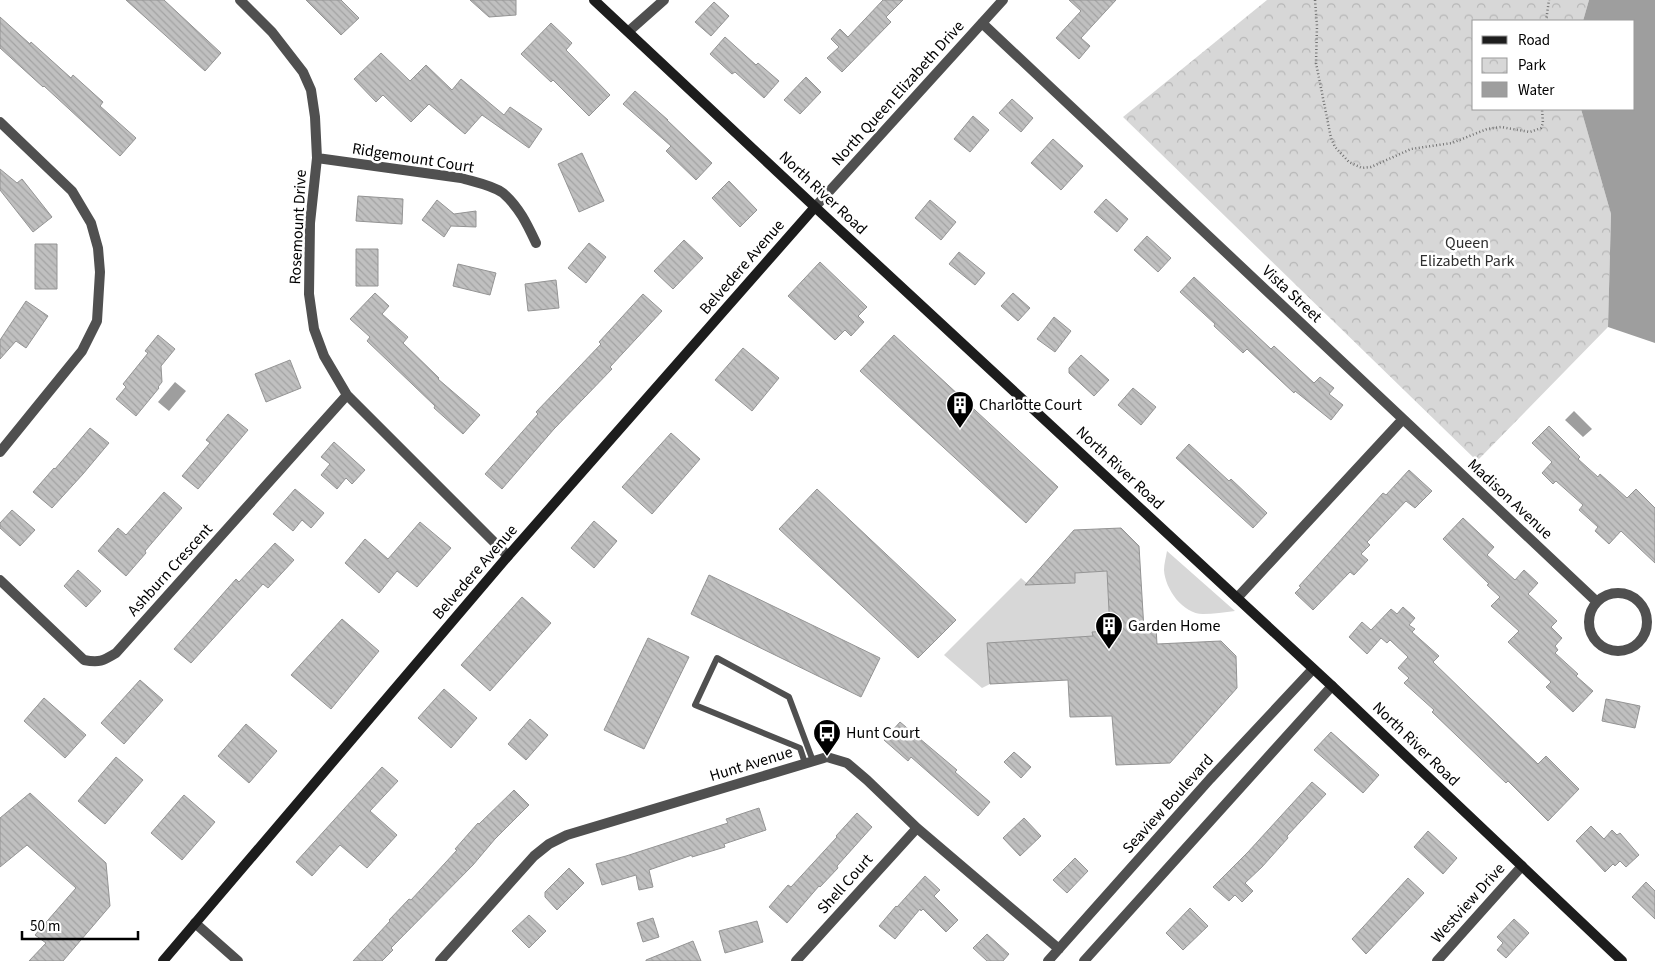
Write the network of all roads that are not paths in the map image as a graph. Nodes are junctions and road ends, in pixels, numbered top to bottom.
1 (240, 0) edge
2 (594, 0) edge
3 (664, 0) edge
4 (1003, 0) edge
5 (982, 23) junction
6 (629, 31) junction
7 (0, 122) edge
8 (317, 158) junction
9 (815, 207) junction
10 (536, 243) dead end
11 (347, 395) junction
12 (1403, 419) junction
13 (0, 452) edge
14 (508, 556) junction
15 (0, 580) edge
16 (1237, 598) junction
17 (1597, 602) junction
18 (1313, 669) junction
19 (1332, 686) junction
20 (809, 762) junction
21 (917, 828) junction
22 (1522, 866) junction
23 (195, 923) junction
24 (1059, 949) junction
25 (163, 961) edge
26 (238, 961) edge
27 (440, 961) edge
28 (796, 961) edge
29 (1048, 961) edge
30 (1084, 961) edge
31 (1436, 961) edge
32 (1622, 961) edge

1 - 8 street, Rosemount Drive
2 - 6 main road, North River Road
3 - 6 street
4 - 5 street, North Queen Elizabeth Drive
5 - 9 street, North Queen Elizabeth Drive
5 - 12 street, Vista Street
6 - 9 main road, North River Road
7 - 13 street
8 - 10 street, Ridgemount Court
8 - 11 street, Rosemount Drive
9 - 14 main road, Belvedere Avenue
9 - 16 main road, North River Road
11 - 14 street, Rosemount Drive
11 - 15 street, Ashburn Crescent
12 - 16 street
12 - 17 street, Madison Avenue
14 - 23 main road, Belvedere Avenue
16 - 18 main road, North River Road
17 - 17 street
18 - 19 main road, North River Road
18 - 24 street, Seaview Boulevard
19 - 22 main road, North River Road
19 - 30 street
20 - 20 lane
20 - 21 street, Hunt Avenue
20 - 27 street, Hunt Avenue
21 - 24 street, Hunt Avenue
21 - 28 street, Shell Court
22 - 31 street, Westview Drive
22 - 32 main road, North River Road
23 - 25 main road, Belvedere Avenue
23 - 26 street
24 - 29 street, Seaview Boulevard

